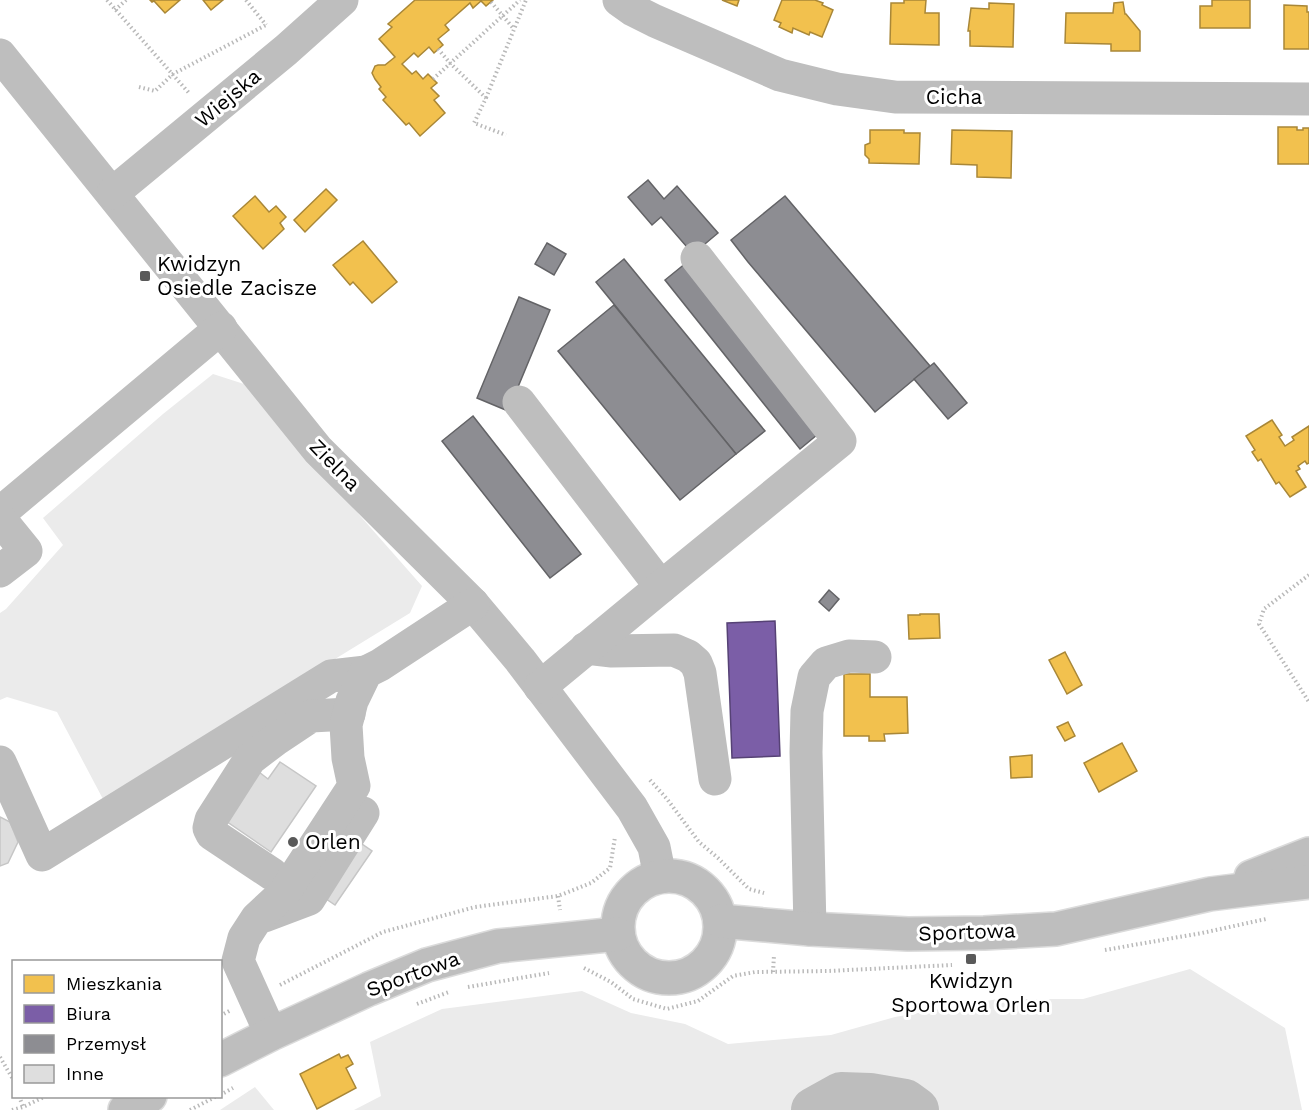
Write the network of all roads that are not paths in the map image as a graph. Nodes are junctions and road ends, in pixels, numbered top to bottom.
1 (342, 0) edge
2 (619, 0) edge
3 (0, 55) edge
4 (1309, 99) edge
5 (112, 193) junction
6 (697, 258) dead end
7 (220, 328) junction
8 (519, 402) dead end
9 (0, 513) edge
10 (0, 519) edge
11 (0, 571) edge
12 (661, 586) junction
13 (473, 604) junction
14 (586, 648) junction
15 (875, 657) dead end
16 (366, 672) junction
17 (540, 687) junction
18 (349, 714) junction
19 (0, 762) edge
20 (351, 772) junction
21 (716, 779) dead end
22 (1309, 854) edge
23 (272, 874) junction
24 (660, 877) junction
25 (1309, 882) edge
26 (1210, 894) junction
27 (257, 918) junction
28 (720, 921) junction
29 (810, 929) junction
30 (618, 934) junction
31 (271, 1034) junction
32 (231, 1072) edge
33 (146, 1098) edge
34 (125, 1110) edge

1 - 5 street, Wiejska
2 - 4 street, Cicha
3 - 5 street, Zielna
5 - 7 street, Zielna
6 - 12 street
7 - 9 street
7 - 13 street, Zielna
8 - 12 street
10 - 11 street
12 - 14 street
13 - 16 street
13 - 17 street, Zielna
14 - 17 street
14 - 21 street
15 - 29 street
16 - 18 street
16 - 19 street
17 - 24 street, Zielna
18 - 20 street
18 - 23 street
20 - 23 street
20 - 27 street
22 - 26 street, Sportowa
23 - 27 street
24 - 28 street
24 - 30 street
25 - 26 street, Sportowa
26 - 29 street, Sportowa
27 - 31 street
28 - 29 street, Sportowa
28 - 30 street
30 - 31 street, Sportowa
31 - 32 street, Sportowa
33 - 34 street

